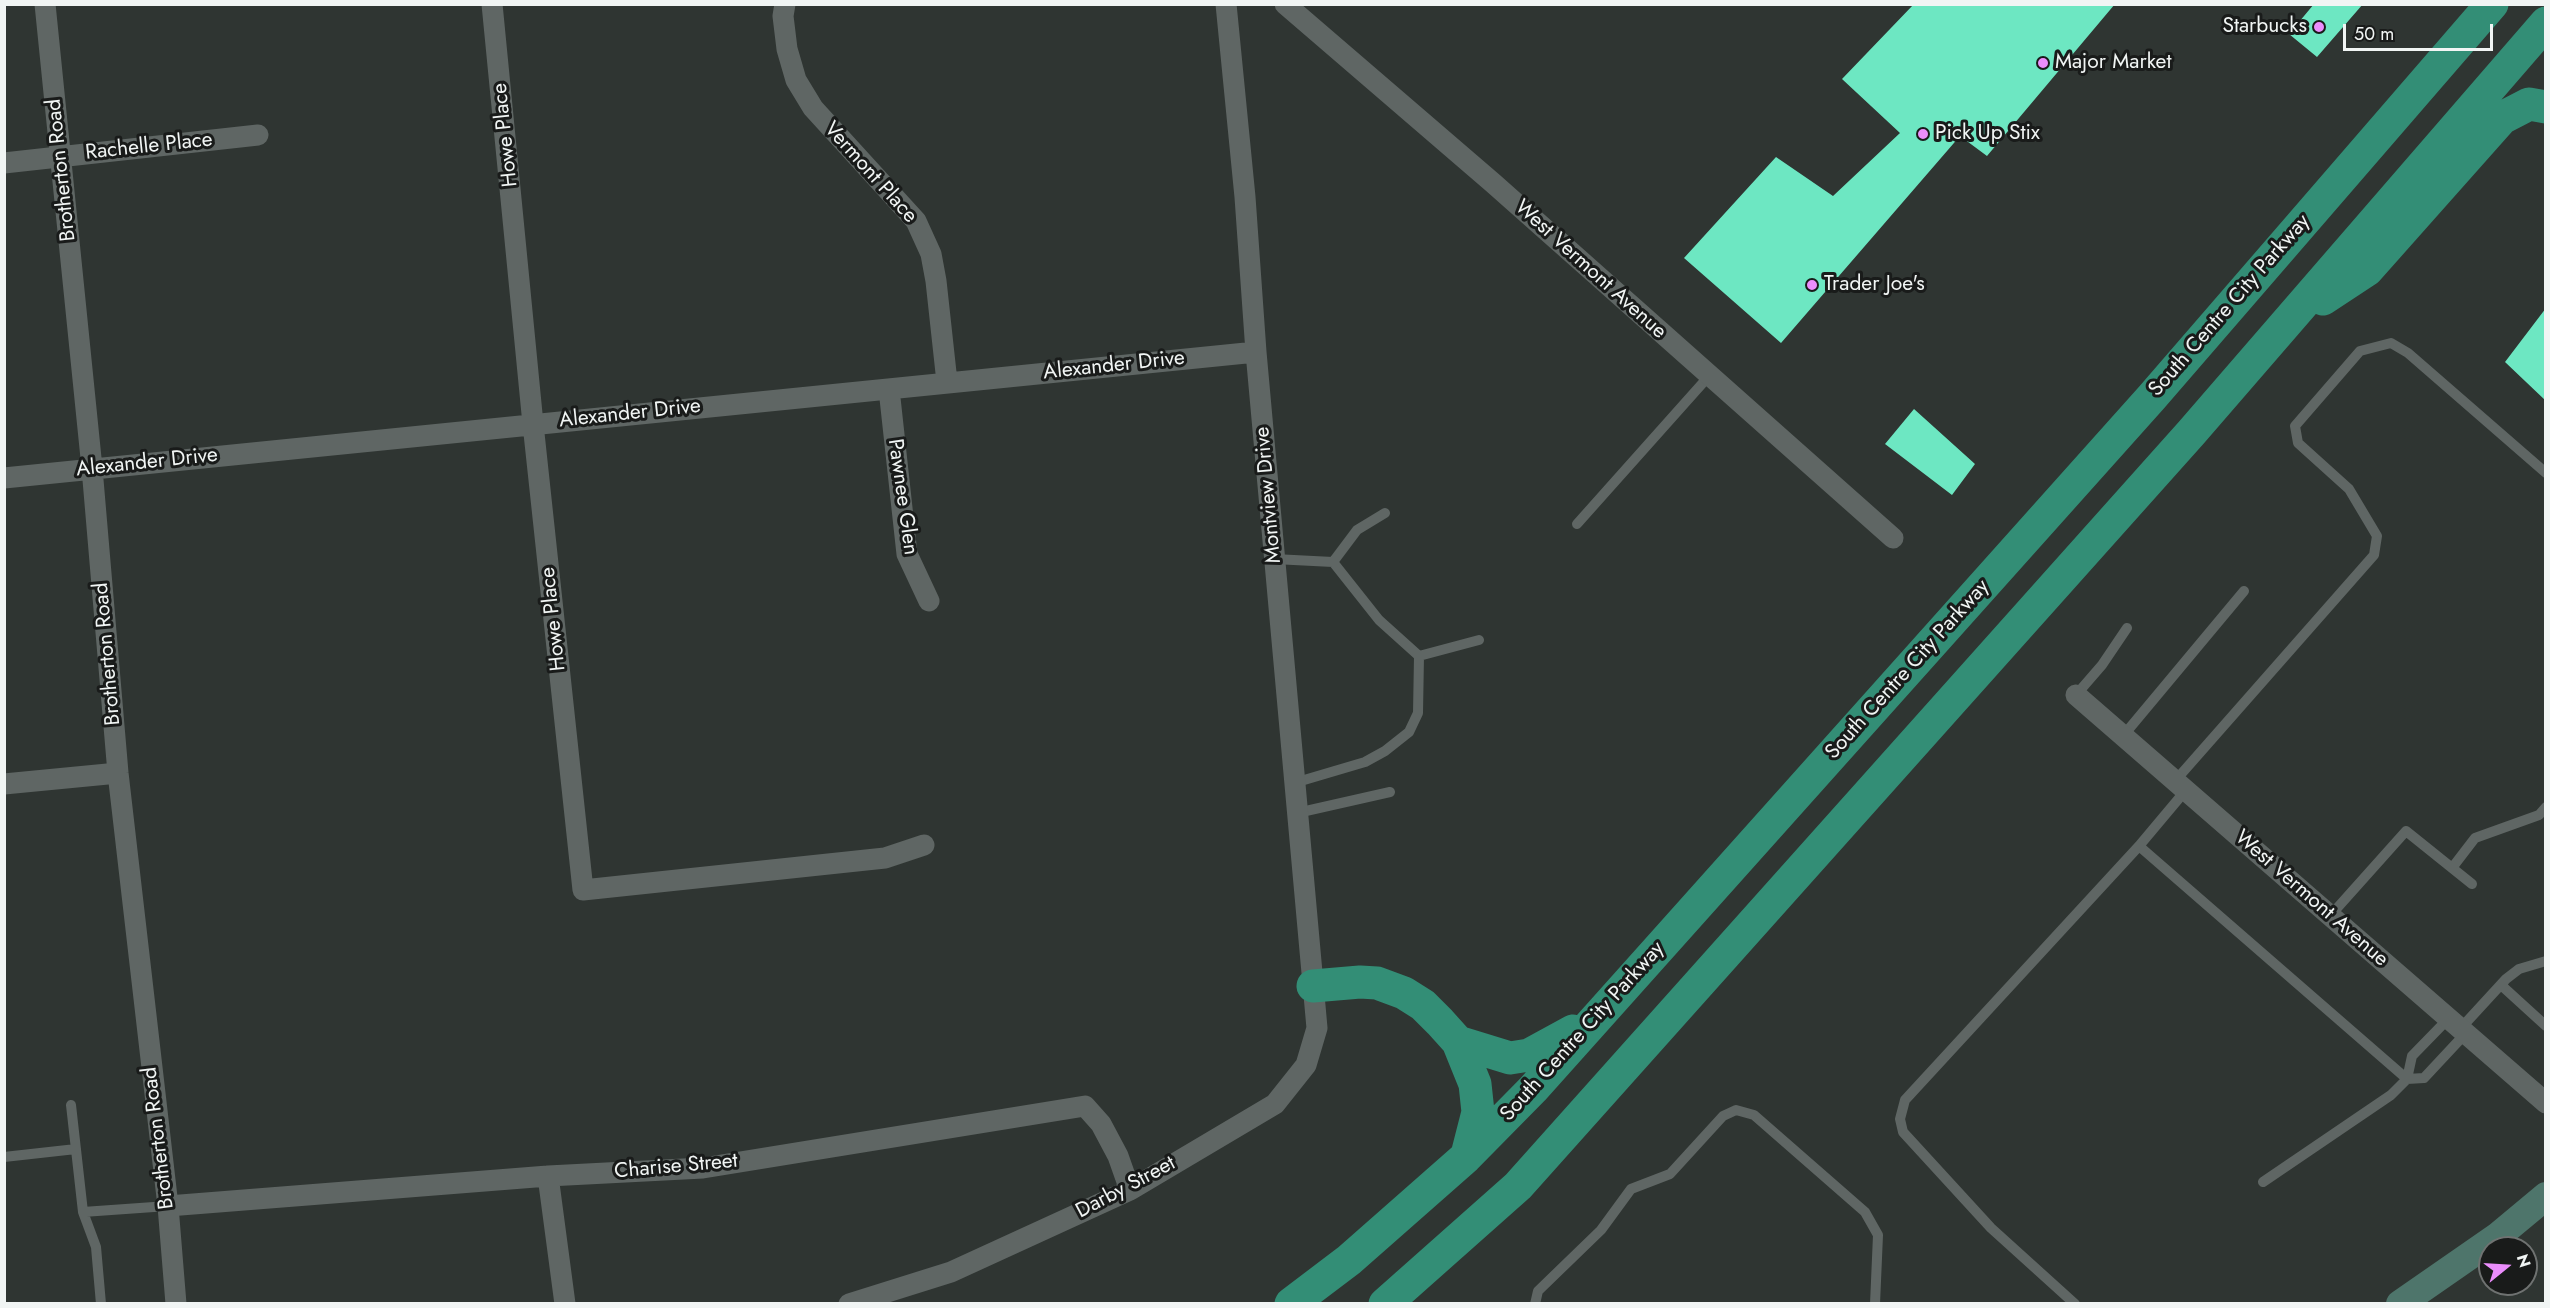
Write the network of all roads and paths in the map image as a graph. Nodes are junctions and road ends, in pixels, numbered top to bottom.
1 (45, 4) edge
2 (492, 4) edge
3 (785, 4) edge
4 (1226, 4) edge
5 (1285, 4) edge
6 (2492, 4) edge
7 (2546, 23) edge
8 (2546, 107) edge
9 (258, 135) dead end
10 (61, 157) junction
11 (4, 163) edge
12 (2291, 319) junction
13 (1256, 352) junction
14 (1709, 376) junction
15 (947, 382) junction
16 (889, 389) junction
17 (533, 424) junction
18 (92, 468) junction
19 (2546, 473) edge
20 (4, 478) edge
21 (1385, 513) dead end
22 (1577, 524) dead end
23 (1893, 538) dead end
24 (1274, 559) junction
25 (1333, 562) junction
26 (2244, 591) dead end
27 (929, 601) dead end
28 (2127, 628) dead end
29 (1479, 640) dead end
30 (1419, 656) junction
31 (2076, 695) joint
32 (2123, 736) junction
33 (118, 773) junction
34 (1294, 783) junction
35 (4, 784) edge
36 (2181, 786) junction
37 (1390, 792) dead end
38 (2546, 807) edge
39 (1297, 813) junction
40 (924, 845) dead end
41 (2139, 846) junction
42 (2452, 868) junction
43 (2472, 884) dead end
44 (2330, 916) junction
45 (2546, 961) edge
46 (2501, 985) junction
47 (1313, 986) junction
48 (1599, 1015) junction
49 (2458, 1026) junction
50 (2546, 1026) edge
51 (1458, 1042) junction
52 (2407, 1079) junction
53 (2546, 1103) edge
54 (71, 1105) dead end
55 (76, 1149) junction
56 (4, 1157) edge
57 (1466, 1157) junction
58 (548, 1176) junction
59 (2263, 1182) dead end
60 (1130, 1190) junction
61 (2546, 1196) edge
62 (168, 1206) junction
63 (82, 1212) junction
64 (101, 1304) edge
65 (176, 1304) edge
66 (565, 1304) edge
67 (849, 1304) edge
68 (1291, 1304) edge
69 (1385, 1304) edge
70 (1535, 1304) edge
71 (1875, 1304) edge
72 (2075, 1304) edge
73 (2400, 1304) edge

1 - 10 street, Brotherton Road
2 - 17 street, Howe Place
3 - 15 street, Vermont Place
4 - 13 street, Montview Drive
5 - 14 street, West Vermont Avenue
6 - 48 highway, South Centre City Parkway
7 - 12 highway
8 - 12 highway
9 - 10 street, Rachelle Place
10 - 11 street, Rachelle Place
10 - 18 street, Brotherton Road
12 - 69 highway
13 - 15 street, Alexander Drive
13 - 24 street, Montview Drive
14 - 22 lane
14 - 23 street, West Vermont Avenue
15 - 16 street, Alexander Drive
16 - 17 street, Alexander Drive
16 - 27 street, Pawnee Glen
17 - 18 street, Alexander Drive
17 - 40 street, Howe Place
18 - 20 street, Alexander Drive
18 - 33 street, Brotherton Road
19 - 36 lane
21 - 25 lane
24 - 25 lane
24 - 34 street, Montview Drive
25 - 30 lane
26 - 32 lane
28 - 31 lane
29 - 30 lane
30 - 34 lane
31 - 32 street, West Vermont Avenue
32 - 36 street, West Vermont Avenue
33 - 35 street
33 - 62 street, Brotherton Road
34 - 39 street, Montview Drive
36 - 41 lane
36 - 44 street, West Vermont Avenue
37 - 39 lane
38 - 42 lane
39 - 47 street, Montview Drive
41 - 52 lane
41 - 72 lane
42 - 43 lane
42 - 44 lane
44 - 49 street, West Vermont Avenue
45 - 46 lane
46 - 49 lane
46 - 50 lane
47 - 51 highway
47 - 60 street, Darby Street
48 - 51 highway
48 - 57 highway, South Centre City Parkway
49 - 52 lane
49 - 52 lane
49 - 53 street, West Vermont Avenue
51 - 57 highway
52 - 59 lane
54 - 55 lane
55 - 56 lane
55 - 63 lane
57 - 68 highway, South Centre City Parkway
58 - 60 street, Charise Street
58 - 62 street, Charise Street
58 - 66 street
60 - 67 street, Darby Street
61 - 73 main road
62 - 63 lane
62 - 65 street, Brotherton Road
63 - 64 lane
70 - 71 lane

